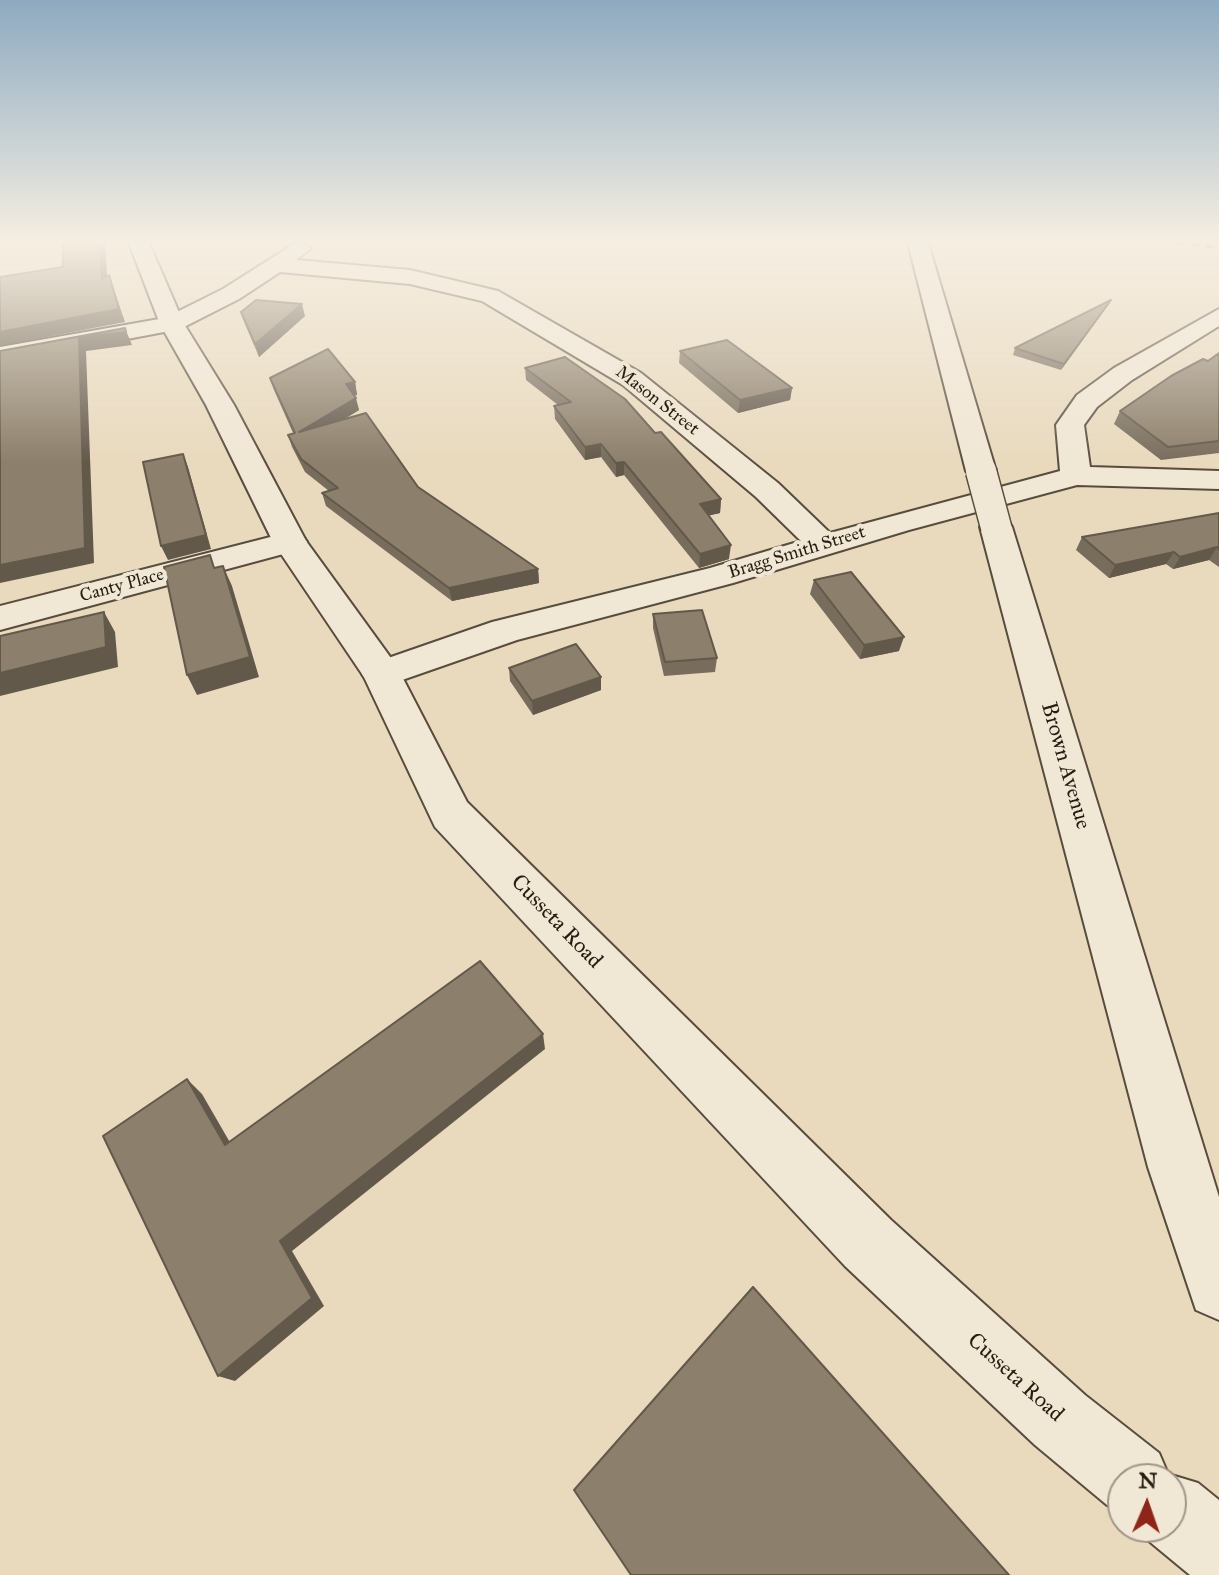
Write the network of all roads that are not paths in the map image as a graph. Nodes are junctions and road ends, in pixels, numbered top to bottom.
1 (169, 316) edge
2 (185, 316) edge
3 (525, 316) edge
4 (938, 316) edge
5 (1219, 316) edge
6 (172, 324) junction
7 (0, 355) edge
8 (1076, 476) junction
9 (1219, 480) edge
10 (290, 542) junction
11 (824, 545) junction
12 (0, 618) edge
13 (382, 674) junction
14 (1219, 1287) edge
15 (1113, 1463) edge
16 (1187, 1523) edge
17 (1219, 1549) edge

1 - 6 street, Cusseta Road
2 - 6 street
3 - 11 street, Mason Street
4 - 14 street, Brown Avenue, bridge
5 - 8 street
6 - 7 street
6 - 10 street, Cusseta Road
8 - 9 street, Bragg Smith Street
8 - 11 street, Bragg Smith Street
10 - 12 street, Canty Place
10 - 13 street, Cusseta Road
11 - 13 street, Bragg Smith Street
13 - 15 street, Cusseta Road
16 - 17 street

